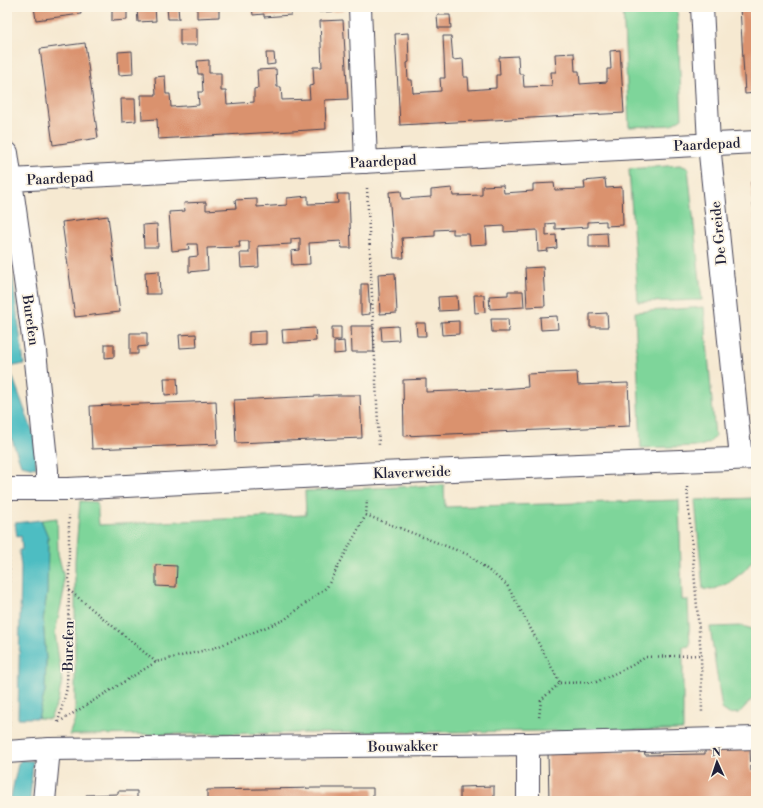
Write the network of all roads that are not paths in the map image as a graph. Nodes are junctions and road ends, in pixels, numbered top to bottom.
1 (360, 7) edge
2 (702, 7) edge
3 (756, 142) edge
4 (709, 144) junction
5 (7, 153) edge
6 (366, 162) junction
7 (10, 180) junction
8 (749, 458) edge
9 (8, 489) edge
10 (47, 489) junction
11 (756, 738) edge
12 (532, 744) junction
13 (49, 750) junction
14 (8, 752) edge
15 (44, 801) edge
16 (528, 801) edge

1 - 6 street
2 - 4 street, De Greide
3 - 4 street, Paardepad
4 - 6 street, Paardepad
4 - 8 street, De Greide
5 - 7 street, Burefen
6 - 7 street, Paardepad
7 - 10 street, Burefen
8 - 10 street, Klaverweide
9 - 10 street, Klaverweide
11 - 12 street, Bouwakker
12 - 13 street, Bouwakker
12 - 16 street
13 - 14 street, Bouwakker
13 - 15 street

